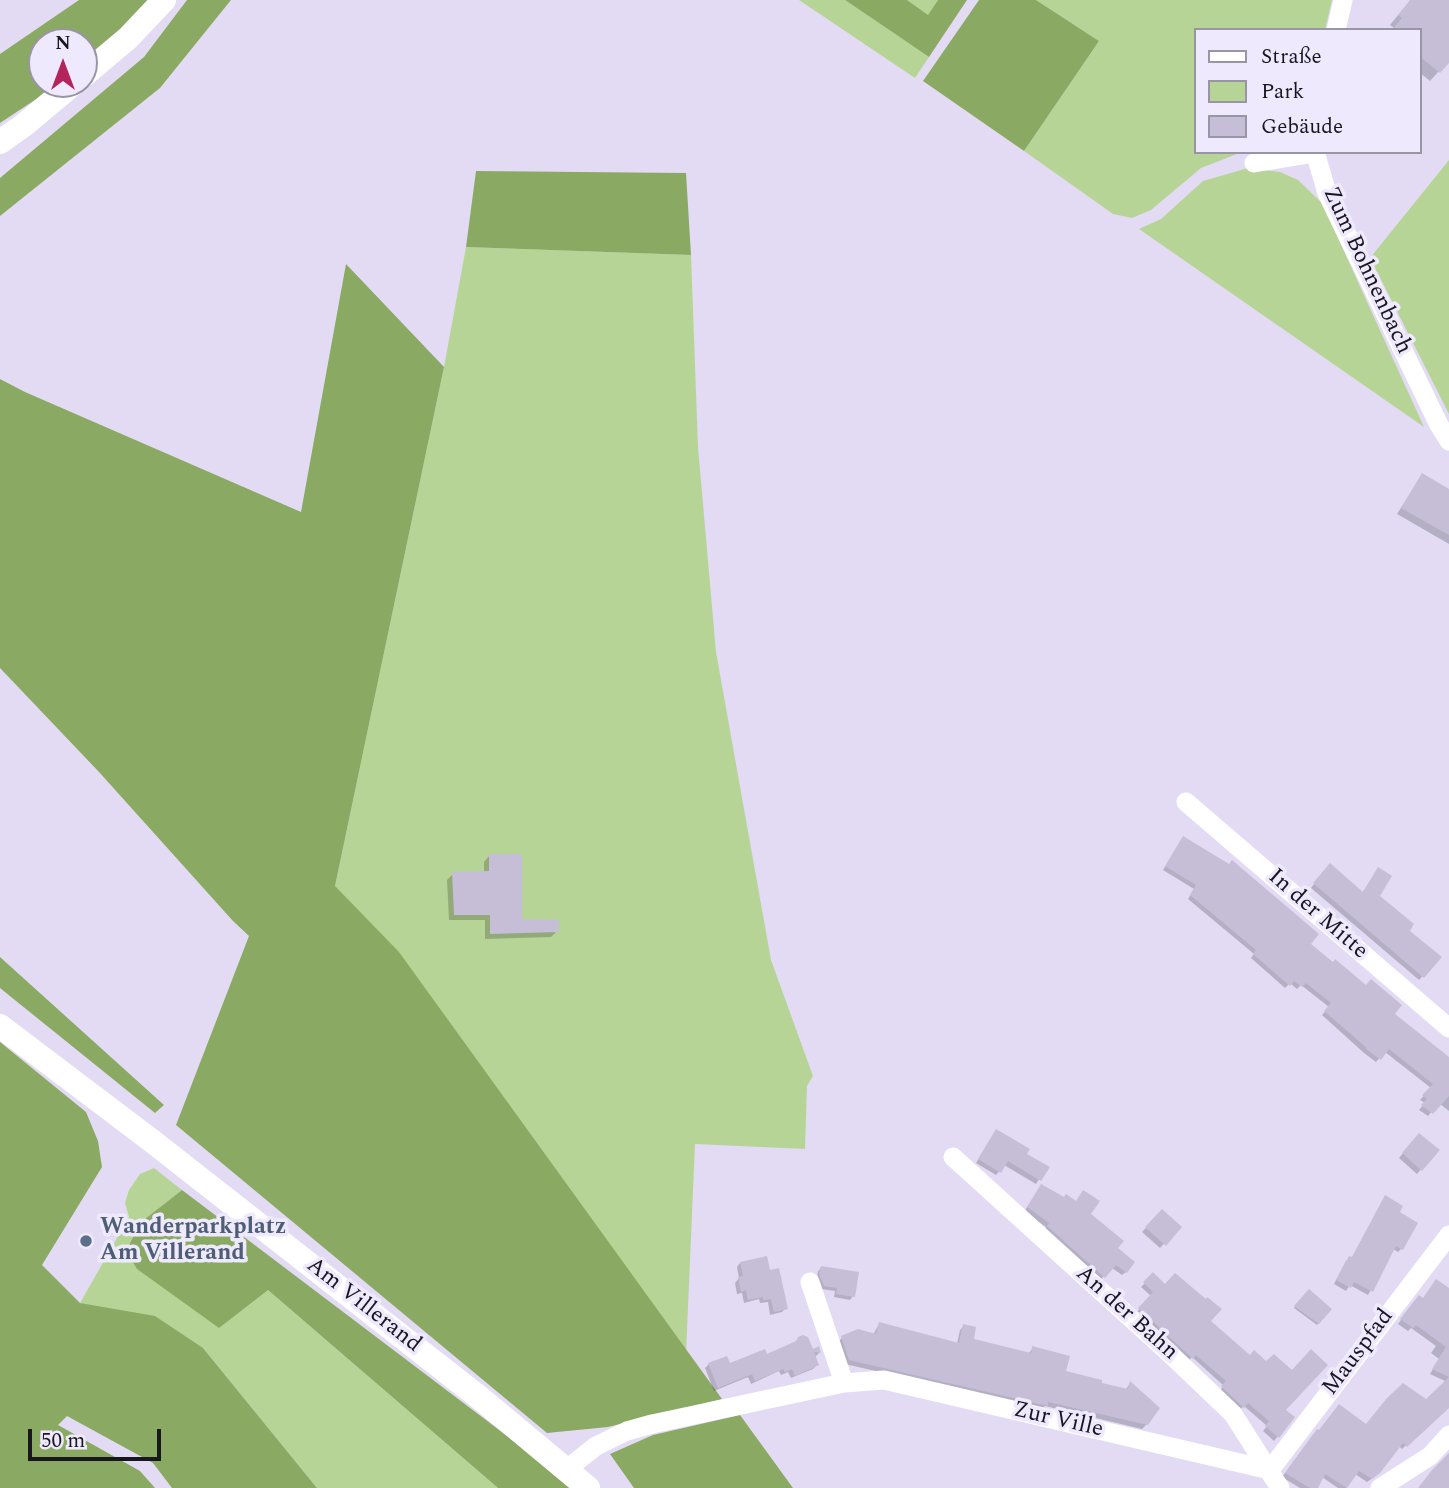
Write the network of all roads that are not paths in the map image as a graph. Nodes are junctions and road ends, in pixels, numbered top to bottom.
1 (164, 0) edge
2 (1343, 0) edge
3 (1336, 28) edge
4 (98, 63) edge
5 (56, 98) edge
6 (0, 142) edge
7 (1309, 154) edge
8 (1315, 154) edge
9 (1254, 163) dead end
10 (1449, 441) edge
11 (1186, 802) dead end
12 (0, 1026) edge
13 (1449, 1028) edge
14 (953, 1157) dead end
15 (1449, 1235) edge
16 (810, 1282) dead end
17 (844, 1383) junction
18 (1449, 1435) edge
19 (567, 1469) junction
20 (1270, 1470) junction
21 (588, 1488) edge
22 (1280, 1488) edge
23 (1380, 1488) edge

1 - 4 main road
2 - 3 street
5 - 6 main road
7 - 9 street, Zum Bohnenbach
8 - 10 street, Zum Bohnenbach
11 - 13 street, In der Mitte
12 - 19 main road, Am Villerand
14 - 20 street, An der Bahn
15 - 20 street, Mauspfad
16 - 17 street
17 - 19 street, Zur Ville
17 - 20 street, Zur Ville
18 - 23 street
19 - 21 main road, Am Villerand
20 - 22 street, An der Bahn

